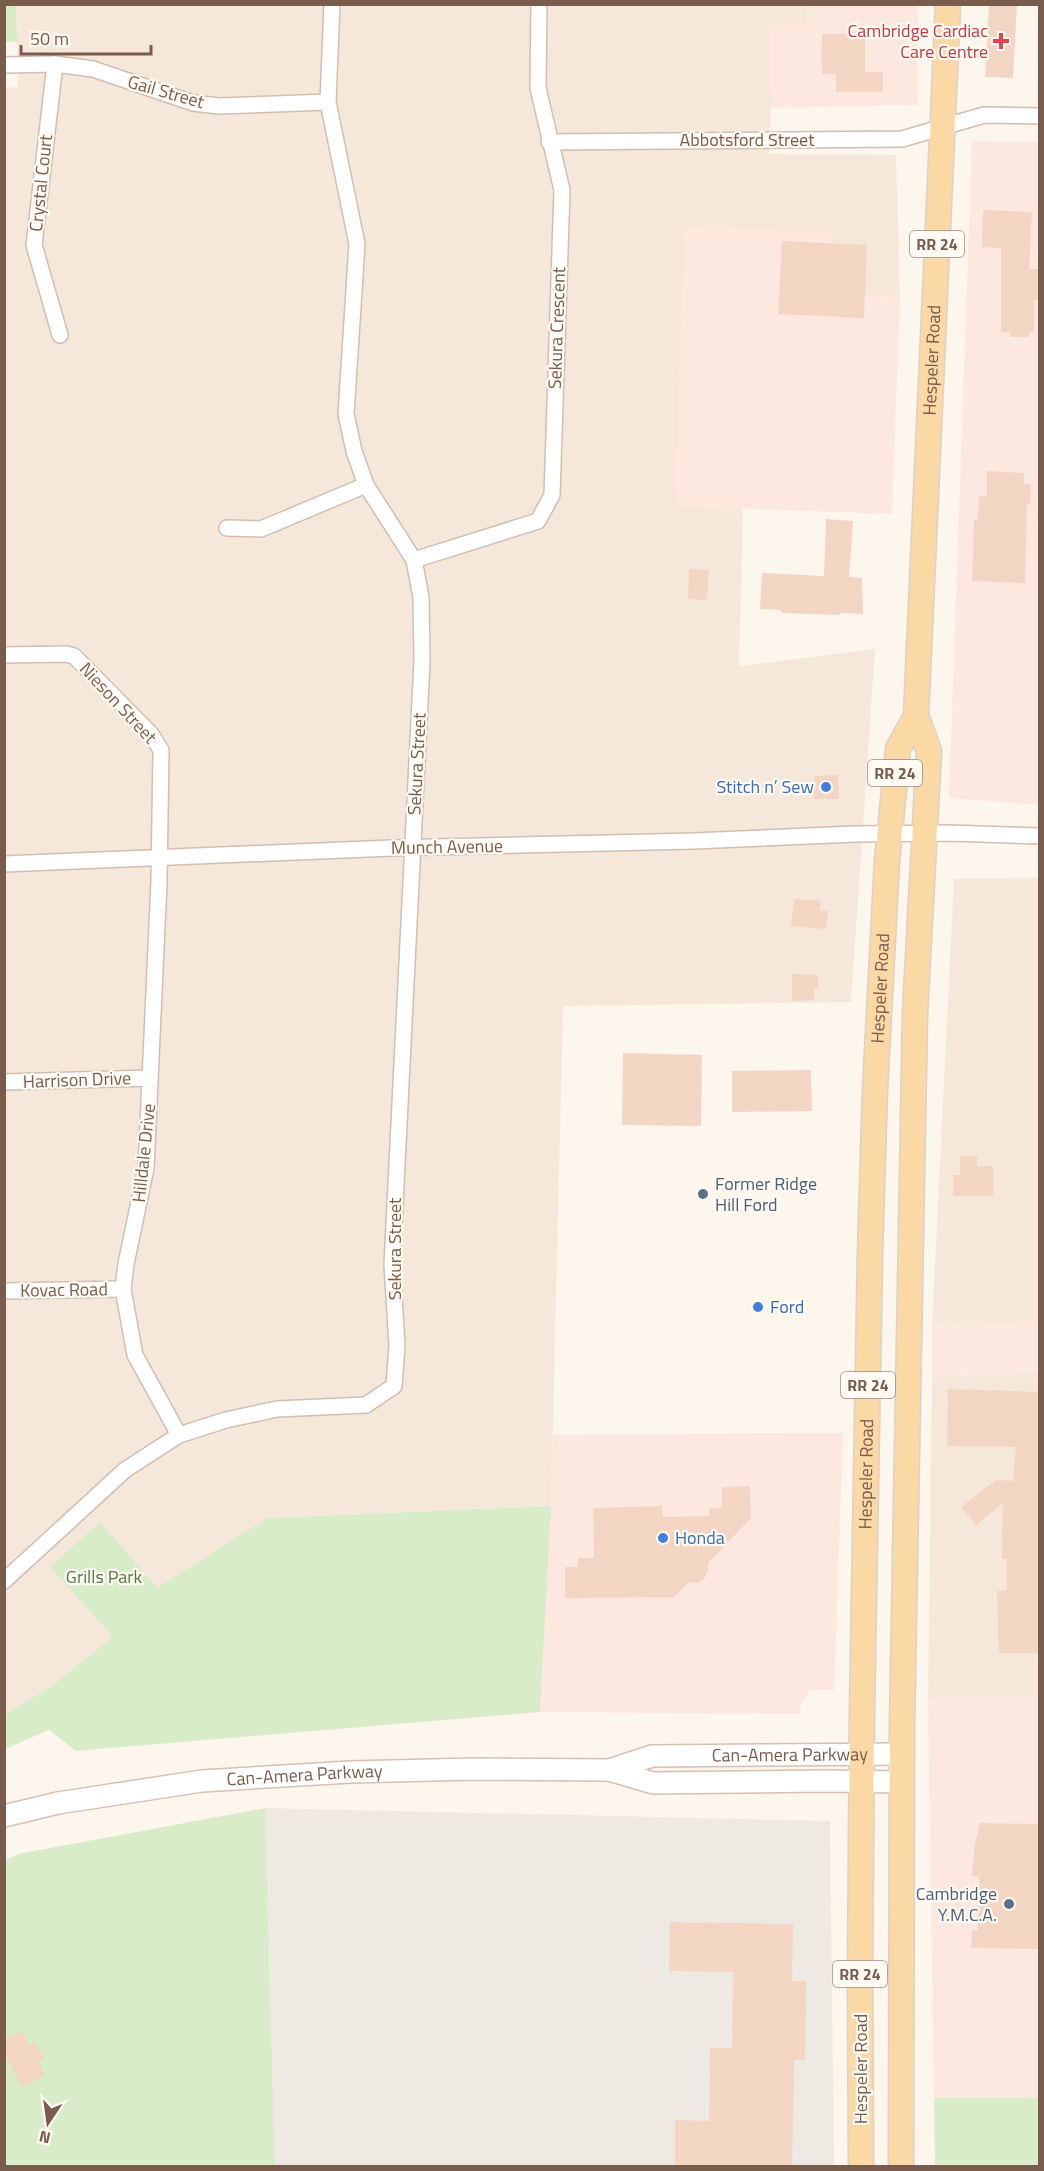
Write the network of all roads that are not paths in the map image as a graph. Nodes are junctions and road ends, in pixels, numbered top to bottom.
1 (332, 4) edge
2 (539, 4) edge
3 (948, 4) edge
4 (55, 64) junction
5 (4, 65) edge
6 (328, 102) junction
7 (1040, 116) edge
8 (942, 127) junction
9 (549, 142) junction
10 (60, 336) dead end
11 (366, 485) junction
12 (227, 528) dead end
13 (414, 560) junction
14 (4, 655) edge
15 (916, 716) junction
16 (925, 833) junction
17 (890, 834) junction
18 (1040, 836) edge
19 (412, 848) junction
20 (160, 857) junction
21 (4, 864) edge
22 (150, 1078) junction
23 (4, 1082) edge
24 (123, 1289) junction
25 (4, 1291) edge
26 (179, 1435) junction
27 (5, 1578) edge
28 (862, 1754) junction
29 (902, 1754) junction
30 (609, 1770) junction
31 (862, 1782) junction
32 (902, 1782) junction
33 (4, 1816) edge
34 (861, 2166) edge
35 (901, 2166) edge

1 - 6 street
2 - 9 street, Sekura Crescent
3 - 8 main road, Hespeler Road / RR 24
4 - 5 street, Gail Street
4 - 6 street, Gail Street
4 - 10 street, Crystal Court
6 - 11 street
7 - 8 street, Abbotsford Street
8 - 9 street, Abbotsford Street
8 - 15 main road, Hespeler Road / RR 24
9 - 13 street, Sekura Crescent
11 - 12 street
11 - 13 street
13 - 19 street, Sekura Street
14 - 20 street, Nieson Street
15 - 16 main road, Hespeler Road / RR 24
15 - 17 main road, Hespeler Road / RR 24
16 - 17 street, Munch Avenue
16 - 18 street, Munch Avenue
16 - 29 main road, Hespeler Road / RR 24
17 - 19 street, Munch Avenue
17 - 28 main road, Hespeler Road / RR 24
19 - 20 street, Munch Avenue
19 - 26 street, Sekura Street
20 - 21 street, Munch Avenue
20 - 22 street, Hilldale Drive
22 - 23 street, Harrison Drive
22 - 24 street, Hilldale Drive
24 - 25 street, Kovac Road
24 - 26 street, Hilldale Drive
26 - 27 street, Sekura Street
28 - 29 main road, Can-Amera Parkway
28 - 30 main road, Can-Amera Parkway
28 - 31 main road, Hespeler Road / RR 24
29 - 32 main road, Hespeler Road / RR 24
30 - 31 main road, Can-Amera Parkway
30 - 33 main road, Can-Amera Parkway
31 - 32 main road, Can-Amera Parkway
31 - 34 main road, Hespeler Road / RR 24
32 - 35 main road, Hespeler Road / RR 24

